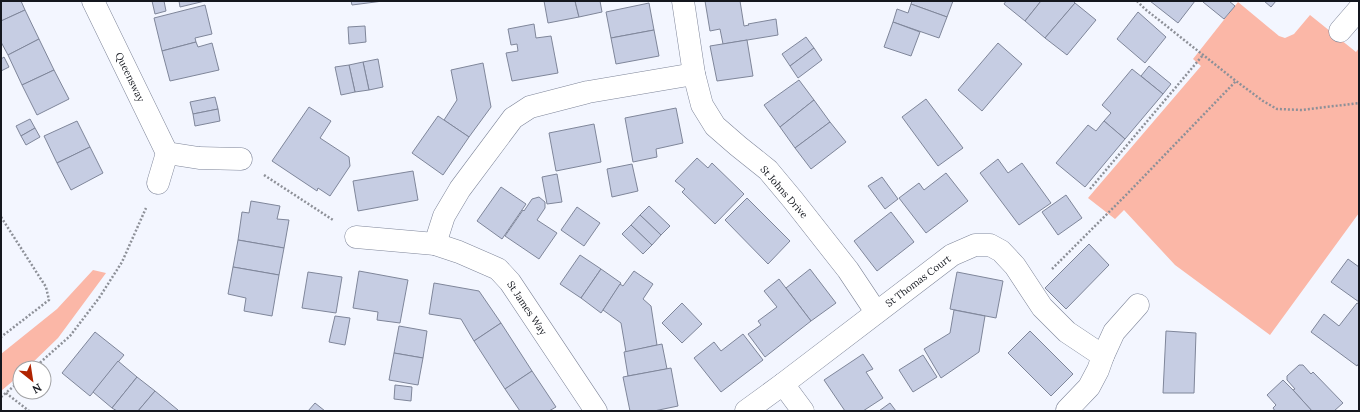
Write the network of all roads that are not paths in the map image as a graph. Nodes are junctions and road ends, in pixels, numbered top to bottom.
1 (93, 1) edge
2 (682, 1) edge
3 (1359, 9) edge
4 (1340, 31) dead end
5 (694, 74) junction
6 (167, 153) junction
7 (241, 159) road end
8 (158, 183) road end
9 (356, 237) road end
10 (435, 244) junction
11 (1138, 305) dead end
12 (876, 312) junction
13 (1103, 356) junction
14 (783, 384) junction
15 (1067, 410) edge
16 (596, 411) edge
17 (746, 411) edge
18 (803, 411) edge

1 - 6 street, Queensway
2 - 5 street, St Johns Drive
3 - 4 street
5 - 10 street
5 - 12 street, St Johns Drive
6 - 7 street
6 - 8 street
9 - 10 street, St James Way
10 - 16 street, St James Way
11 - 13 street
12 - 13 street, St Thomas Court
12 - 14 street
13 - 15 street
14 - 17 street
14 - 18 street

